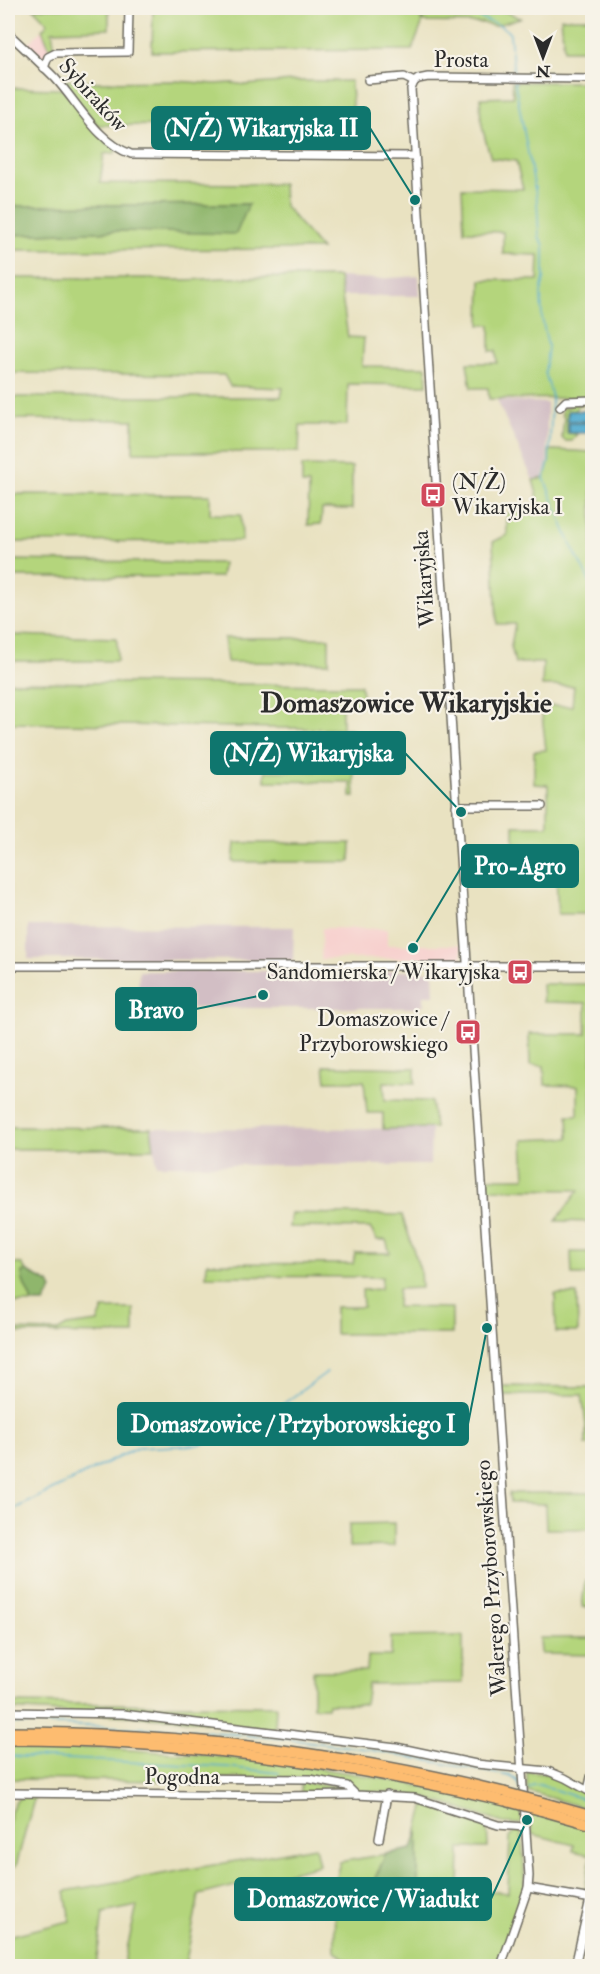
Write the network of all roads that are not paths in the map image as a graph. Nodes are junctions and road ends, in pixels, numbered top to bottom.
1 (129, 8) edge
2 (8, 33) edge
3 (44, 68) junction
4 (592, 79) edge
5 (368, 80) dead end
6 (414, 82) junction
7 (415, 156) junction
8 (592, 400) edge
9 (560, 406) dead end
10 (456, 806) junction
11 (542, 806) dead end
12 (8, 966) edge
13 (467, 966) junction
14 (592, 966) edge
15 (8, 1712) edge
16 (8, 1732) edge
17 (8, 1740) edge
18 (522, 1768) junction
19 (592, 1773) edge
20 (170, 1778) dead end
21 (590, 1791) edge
22 (8, 1794) edge
23 (356, 1795) junction
24 (387, 1796) junction
25 (505, 1797) junction
26 (539, 1805) junction
27 (592, 1816) edge
28 (592, 1825) edge
29 (525, 1827) junction
30 (379, 1839) dead end
31 (528, 1888) junction
32 (591, 1899) edge
33 (501, 1966) edge
34 (575, 1966) edge

1 - 3 street
2 - 3 street, Sybiraków
3 - 7 street, Sybiraków
4 - 6 street, Prosta
5 - 6 street, Prosta
6 - 7 street, Wikaryjska
7 - 10 street, Wikaryjska
8 - 9 street
10 - 11 street
10 - 13 street, Wikaryjska
12 - 13 street
13 - 14 street
13 - 18 street, Walerego Przyborowskiego
15 - 18 street
16 - 25 highway
17 - 25 highway
18 - 21 street
18 - 29 street, Walerego Przyborowskiego
19 - 21 street
20 - 23 street
22 - 23 street, Pogodna
23 - 24 street, Pogodna
24 - 29 street, Pogodna
24 - 30 street
25 - 26 highway, bridge
26 - 27 highway
26 - 28 highway
29 - 31 street, Walerego Przyborowskiego
31 - 32 street
31 - 33 street, Walerego Przyborowskiego
32 - 34 street

